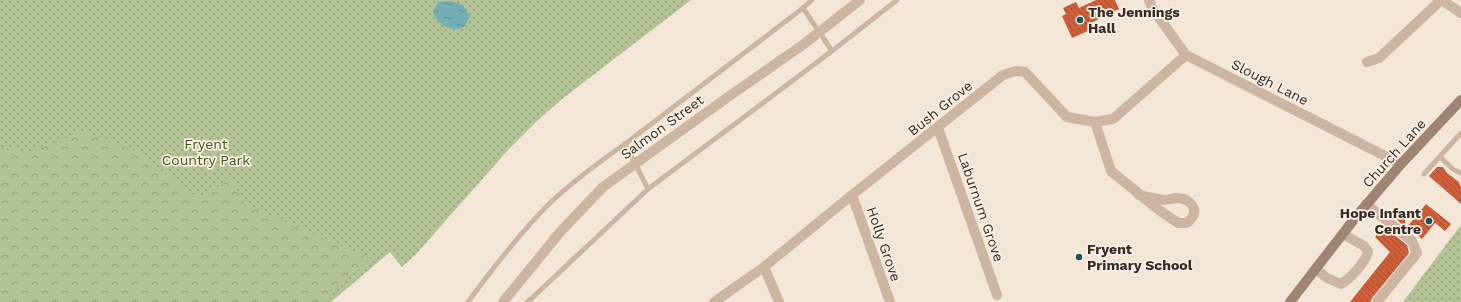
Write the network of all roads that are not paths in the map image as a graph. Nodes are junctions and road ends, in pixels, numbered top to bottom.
1 (812, 0) edge
2 (860, 0) edge
3 (897, 0) edge
4 (1149, 0) edge
5 (1442, 0) edge
6 (803, 8) junction
7 (1461, 13) edge
8 (819, 32) junction
9 (832, 51) junction
10 (1186, 55) junction
11 (1366, 62) dead end
12 (1459, 106) edge
13 (1095, 122) junction
14 (938, 128) junction
15 (1461, 133) edge
16 (625, 144) junction
17 (1440, 157) junction
18 (635, 164) junction
19 (1401, 164) junction
20 (1461, 173) edge
21 (1424, 174) dead end
22 (648, 190) junction
23 (852, 195) junction
24 (1140, 195) junction
25 (1366, 204) junction
26 (1343, 234) junction
27 (764, 267) junction
28 (1316, 269) junction
29 (997, 295) dead end
30 (506, 301) edge
31 (717, 301) edge
32 (468, 302) edge
33 (527, 302) edge
34 (779, 302) edge
35 (890, 302) edge
36 (1290, 302) edge
37 (1377, 302) edge

1 - 6 lane
2 - 8 street, Salmon Street
3 - 9 lane
4 - 10 street, Slough Lane
5 - 7 street
5 - 11 street
6 - 8 lane
6 - 16 lane
8 - 9 lane
8 - 18 street, Salmon Street
9 - 22 lane
10 - 13 street, Bush Grove
10 - 19 street, Slough Lane
12 - 19 main road, Church Lane
13 - 14 street, Bush Grove
13 - 24 street
14 - 23 street, Bush Grove
14 - 29 street, Laburnum Grove
15 - 17 lane
16 - 18 lane
16 - 32 lane
17 - 20 lane
17 - 21 lane
18 - 22 lane
18 - 30 street, Salmon Street
19 - 25 main road, Church Lane
22 - 33 lane
23 - 27 street, Bush Grove
23 - 35 street, Holly Grove
24 - 24 street
25 - 26 main road, Church Lane
25 - 37 street
26 - 28 main road, Church Lane
26 - 28 street
27 - 31 street, Bush Grove
27 - 34 street
28 - 36 main road, Church Lane

